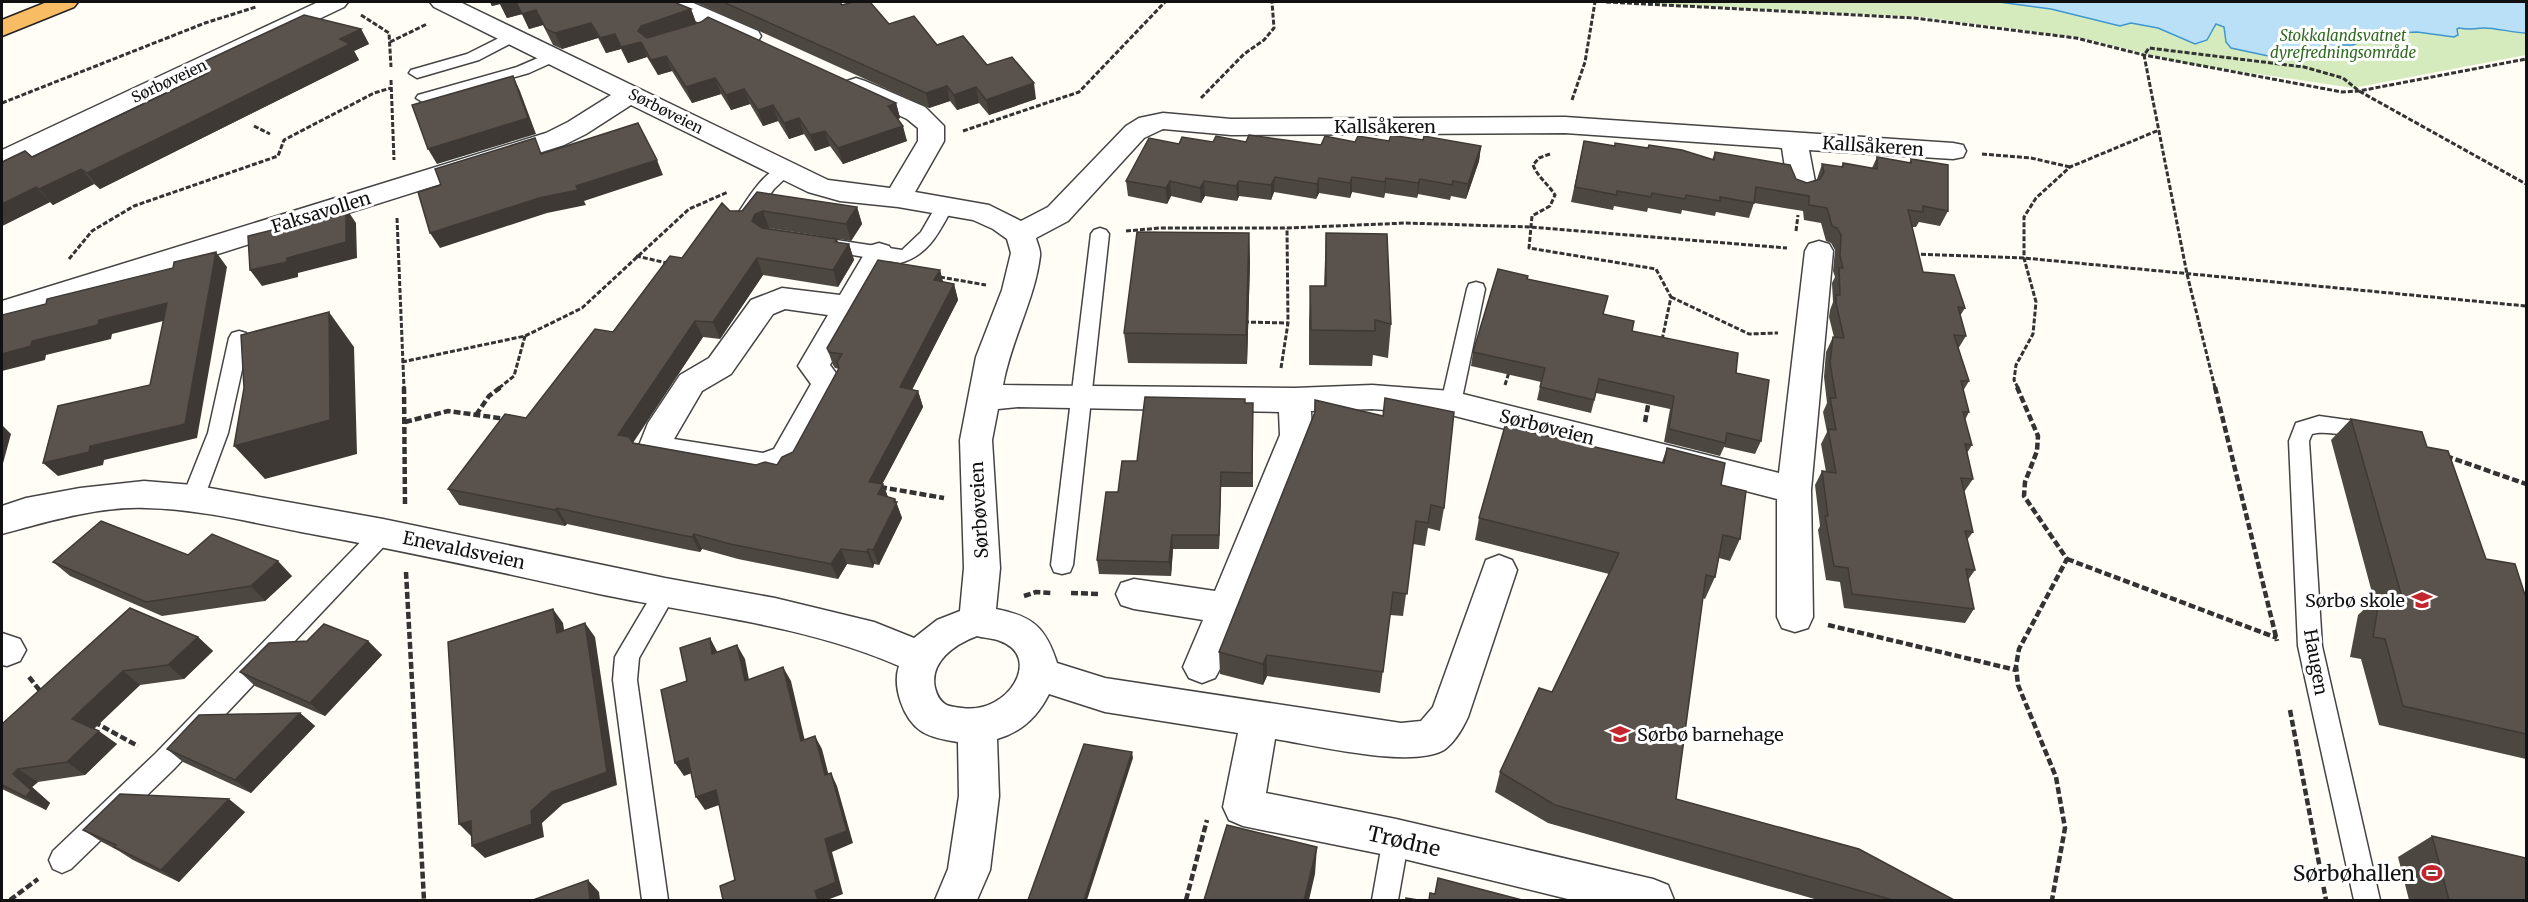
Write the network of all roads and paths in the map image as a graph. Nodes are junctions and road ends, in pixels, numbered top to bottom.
1 (66, 2) edge
2 (336, 2) edge
3 (441, 2) edge
4 (672, 2) edge
5 (1165, 2) edge
6 (1272, 2) edge
7 (1595, 2) edge
8 (1606, 2) edge
9 (266, 4) dead end
10 (360, 14) dead end
11 (2, 29) edge
12 (511, 37) junction
13 (769, 45) edge
14 (554, 56) junction
15 (2144, 56) junction
16 (2526, 59) edge
17 (417, 73) dead end
18 (832, 74) edge
19 (391, 88) junction
20 (2359, 91) junction
21 (631, 93) junction
22 (424, 98) dead end
23 (2, 104) edge
24 (1179, 122) junction
25 (1565, 125) junction
26 (254, 126) dead end
27 (2159, 130) junction
28 (270, 134) dead end
29 (1794, 140) junction
30 (931, 141) junction
31 (1953, 151) joint
32 (2, 160) edge
33 (2070, 167) junction
34 (784, 171) junction
35 (2526, 184) edge
36 (1802, 187) joint
37 (395, 189) junction
38 (898, 198) junction
39 (945, 205) junction
40 (742, 221) edge
41 (1160, 228) dead end
42 (1020, 234) junction
43 (1100, 234) dead end
44 (1160, 240) edge
45 (801, 241) edge
46 (1807, 245) joint
47 (879, 254) junction
48 (636, 256) junction
49 (671, 264) edge
50 (930, 276) edge
51 (1476, 289) dead end
52 (1017, 290) junction
53 (1671, 297) junction
54 (46, 298) junction
55 (847, 307) junction
56 (2, 312) edge
57 (1241, 322) edge
58 (1288, 323) dead end
59 (525, 336) junction
60 (238, 338) dead end
61 (1661, 344) edge
62 (1809, 345) junction
63 (1513, 358) edge
64 (402, 362) junction
65 (1651, 391) edge
66 (1080, 395) junction
67 (982, 398) junction
68 (1294, 400) junction
69 (1451, 404) junction
70 (476, 415) junction
71 (1496, 415) junction
72 (516, 421) edge
73 (405, 422) junction
74 (2348, 427) dead end
75 (1639, 449) junction
76 (2442, 454) edge
77 (2526, 484) edge
78 (875, 486) edge
79 (1794, 489) junction
80 (193, 498) junction
81 (953, 500) dead end
82 (2, 520) edge
83 (394, 535) junction
84 (2067, 559) junction
85 (1062, 565) dead end
86 (1499, 570) dead end
87 (665, 593) junction
88 (1058, 593) dead end
89 (1069, 593) dead end
90 (1134, 594) joint
91 (1020, 598) dead end
92 (1226, 608) junction
93 (1795, 617) joint
94 (977, 621) junction
95 (2276, 637) junction
96 (2310, 646) junction
97 (4, 649) edge
98 (2278, 649) dead end
99 (920, 658) junction
100 (1202, 667) dead end
101 (2016, 670) junction
102 (1039, 674) junction
103 (42, 694) edge
104 (2289, 706) dead end
105 (83, 716) edge
106 (1260, 718) junction
107 (977, 728) junction
108 (165, 761) junction
109 (1209, 812) dead end
110 (1396, 838) junction
111 (63, 860) dead end
112 (424, 900) edge
113 (655, 900) edge
114 (956, 900) edge
115 (1186, 900) edge
116 (1385, 900) edge
117 (1653, 900) edge
118 (2052, 900) edge
119 (2326, 900) edge
120 (2367, 900) edge

1 - 11 highway
2 - 32 street, Sørbøveien
3 - 12 street, Sørbøveien
4 - 13 street
5 - 30 path
6 - 24 path
7 - 25 path
8 - 15 path
9 - 23 path
10 - 19 path
12 - 14 street, Sørbøveien
12 - 17 lane
14 - 21 street, Sørbøveien
14 - 22 lane
15 - 20 path
15 - 20 path
15 - 27 path
16 - 20 path
18 - 30 street
19 - 37 path
19 - 54 path
20 - 35 path
21 - 34 street, Sørbøveien
21 - 37 street, Faksavollen
24 - 25 street, Kallsåkeren
24 - 42 street, Kallsåkeren
25 - 29 street, Kallsåkeren
25 - 53 path
26 - 28 path
27 - 33 path
27 - 95 path
29 - 31 street, Kallsåkeren
29 - 36 street, Kallsåkeren
30 - 38 street
31 - 33 path
33 - 84 path
34 - 38 street, Sørbøveien
34 - 40 lane
34 - 48 path
36 - 46 path
37 - 54 street, Faksavollen
37 - 64 path
38 - 39 street, Sørbøveien
39 - 42 street, Sørbøveien
39 - 47 lane
41 - 44 path
42 - 52 street, Sørbøveien
43 - 66 lane
45 - 47 lane
46 - 62 street
47 - 55 street
48 - 49 path
48 - 59 path
50 - 52 path
51 - 69 lane
52 - 67 street, Sørbøveien
53 - 61 path
53 - 62 path
54 - 56 street, Faksavollen
55 - 55 street
57 - 58 path
59 - 64 path
59 - 70 path
60 - 80 lane
62 - 79 street
63 - 71 path
64 - 73 path
65 - 75 path
66 - 67 street, Sørbøveien
66 - 68 street, Sørbøveien
66 - 85 lane
67 - 94 street, Sørbøveien
68 - 69 street, Sørbøveien
68 - 92 street
69 - 71 street, Sørbøveien
70 - 72 path
70 - 73 path
71 - 75 street, Sørbøveien
73 - 83 path
74 - 96 lane, Haugen
75 - 79 street, Sørbøveien
76 - 77 path
78 - 81 path
79 - 93 street
80 - 82 street, Enevaldsveien
80 - 83 street, Enevaldsveien
83 - 87 street, Enevaldsveien
83 - 108 lane
83 - 112 path
84 - 95 path
84 - 101 path
86 - 106 street
87 - 99 street, Enevaldsveien
87 - 113 lane
88 - 91 path
89 - 90 path
90 - 92 street
92 - 100 street
93 - 101 path
94 - 99 street
94 - 102 street
95 - 96 path
95 - 98 path
96 - 120 lane, Haugen
97 - 103 path
99 - 107 street
101 - 118 path
102 - 106 street
102 - 107 street
104 - 119 path
105 - 108 path
106 - 110 street, Trødne
107 - 114 street
108 - 111 lane
109 - 115 path
110 - 116 lane
110 - 117 street, Trødne

